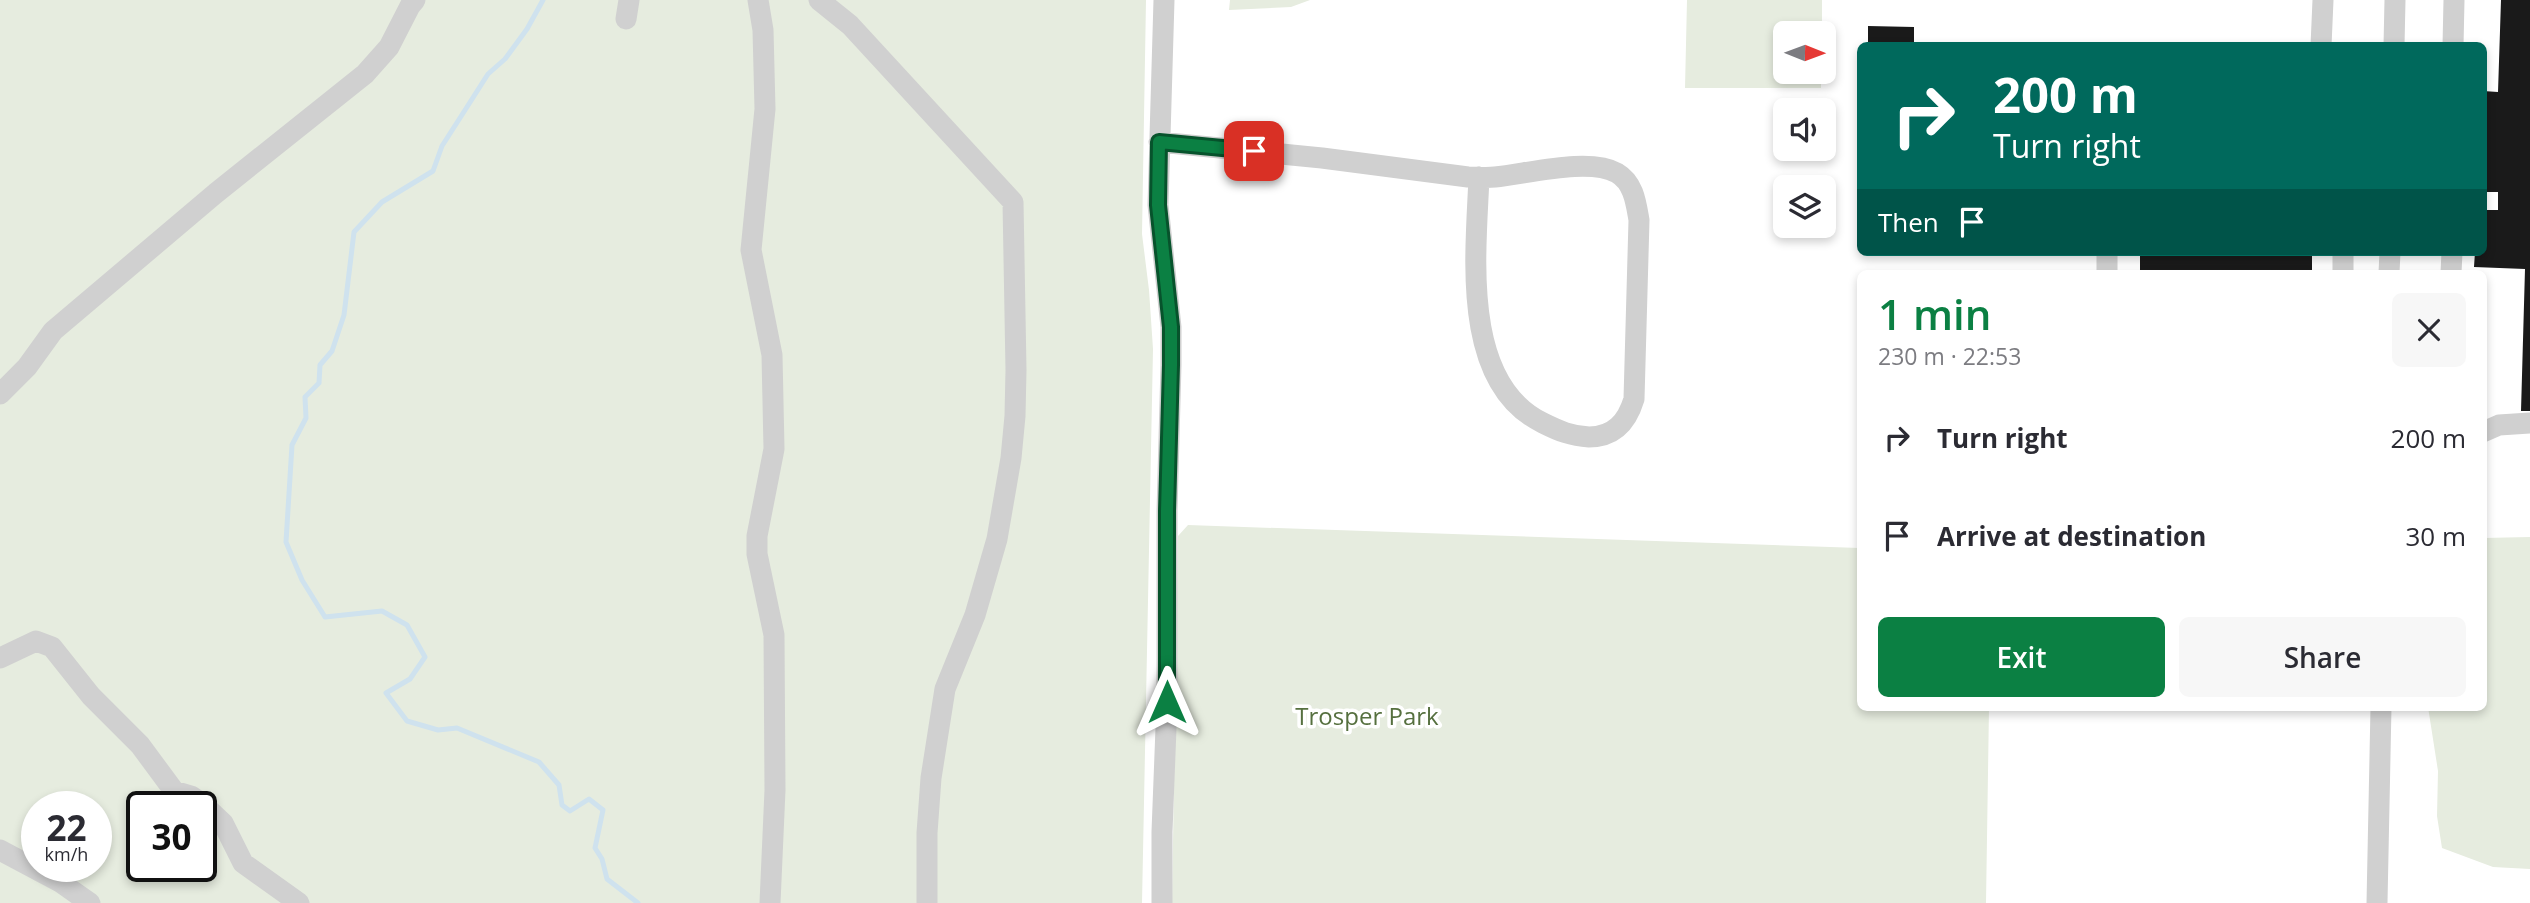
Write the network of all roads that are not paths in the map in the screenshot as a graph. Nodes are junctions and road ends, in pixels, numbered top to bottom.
1 (415, 0) edge
2 (758, 0) edge
3 (819, 0) edge
4 (1164, 0) edge
5 (2323, 0) edge
6 (2395, 0) edge
7 (2454, 0) edge
8 (2321, 42) edge
9 (2394, 42) edge
10 (2453, 42) edge
11 (1159, 142) junction
12 (1479, 177) junction
13 (0, 394) edge
14 (2530, 423) edge
15 (2487, 428) edge
16 (0, 659) edge
17 (2381, 711) edge
18 (0, 850) edge
19 (90, 903) edge
20 (299, 903) edge
21 (770, 903) edge
22 (927, 903) edge
23 (1161, 903) edge
24 (2377, 903) edge

1 - 13 street
2 - 21 street
3 - 22 street
4 - 11 street
5 - 8 street
6 - 9 street
7 - 10 street
11 - 12 street
11 - 23 street
12 - 12 street
14 - 15 street
16 - 20 street
17 - 24 street
18 - 19 street

